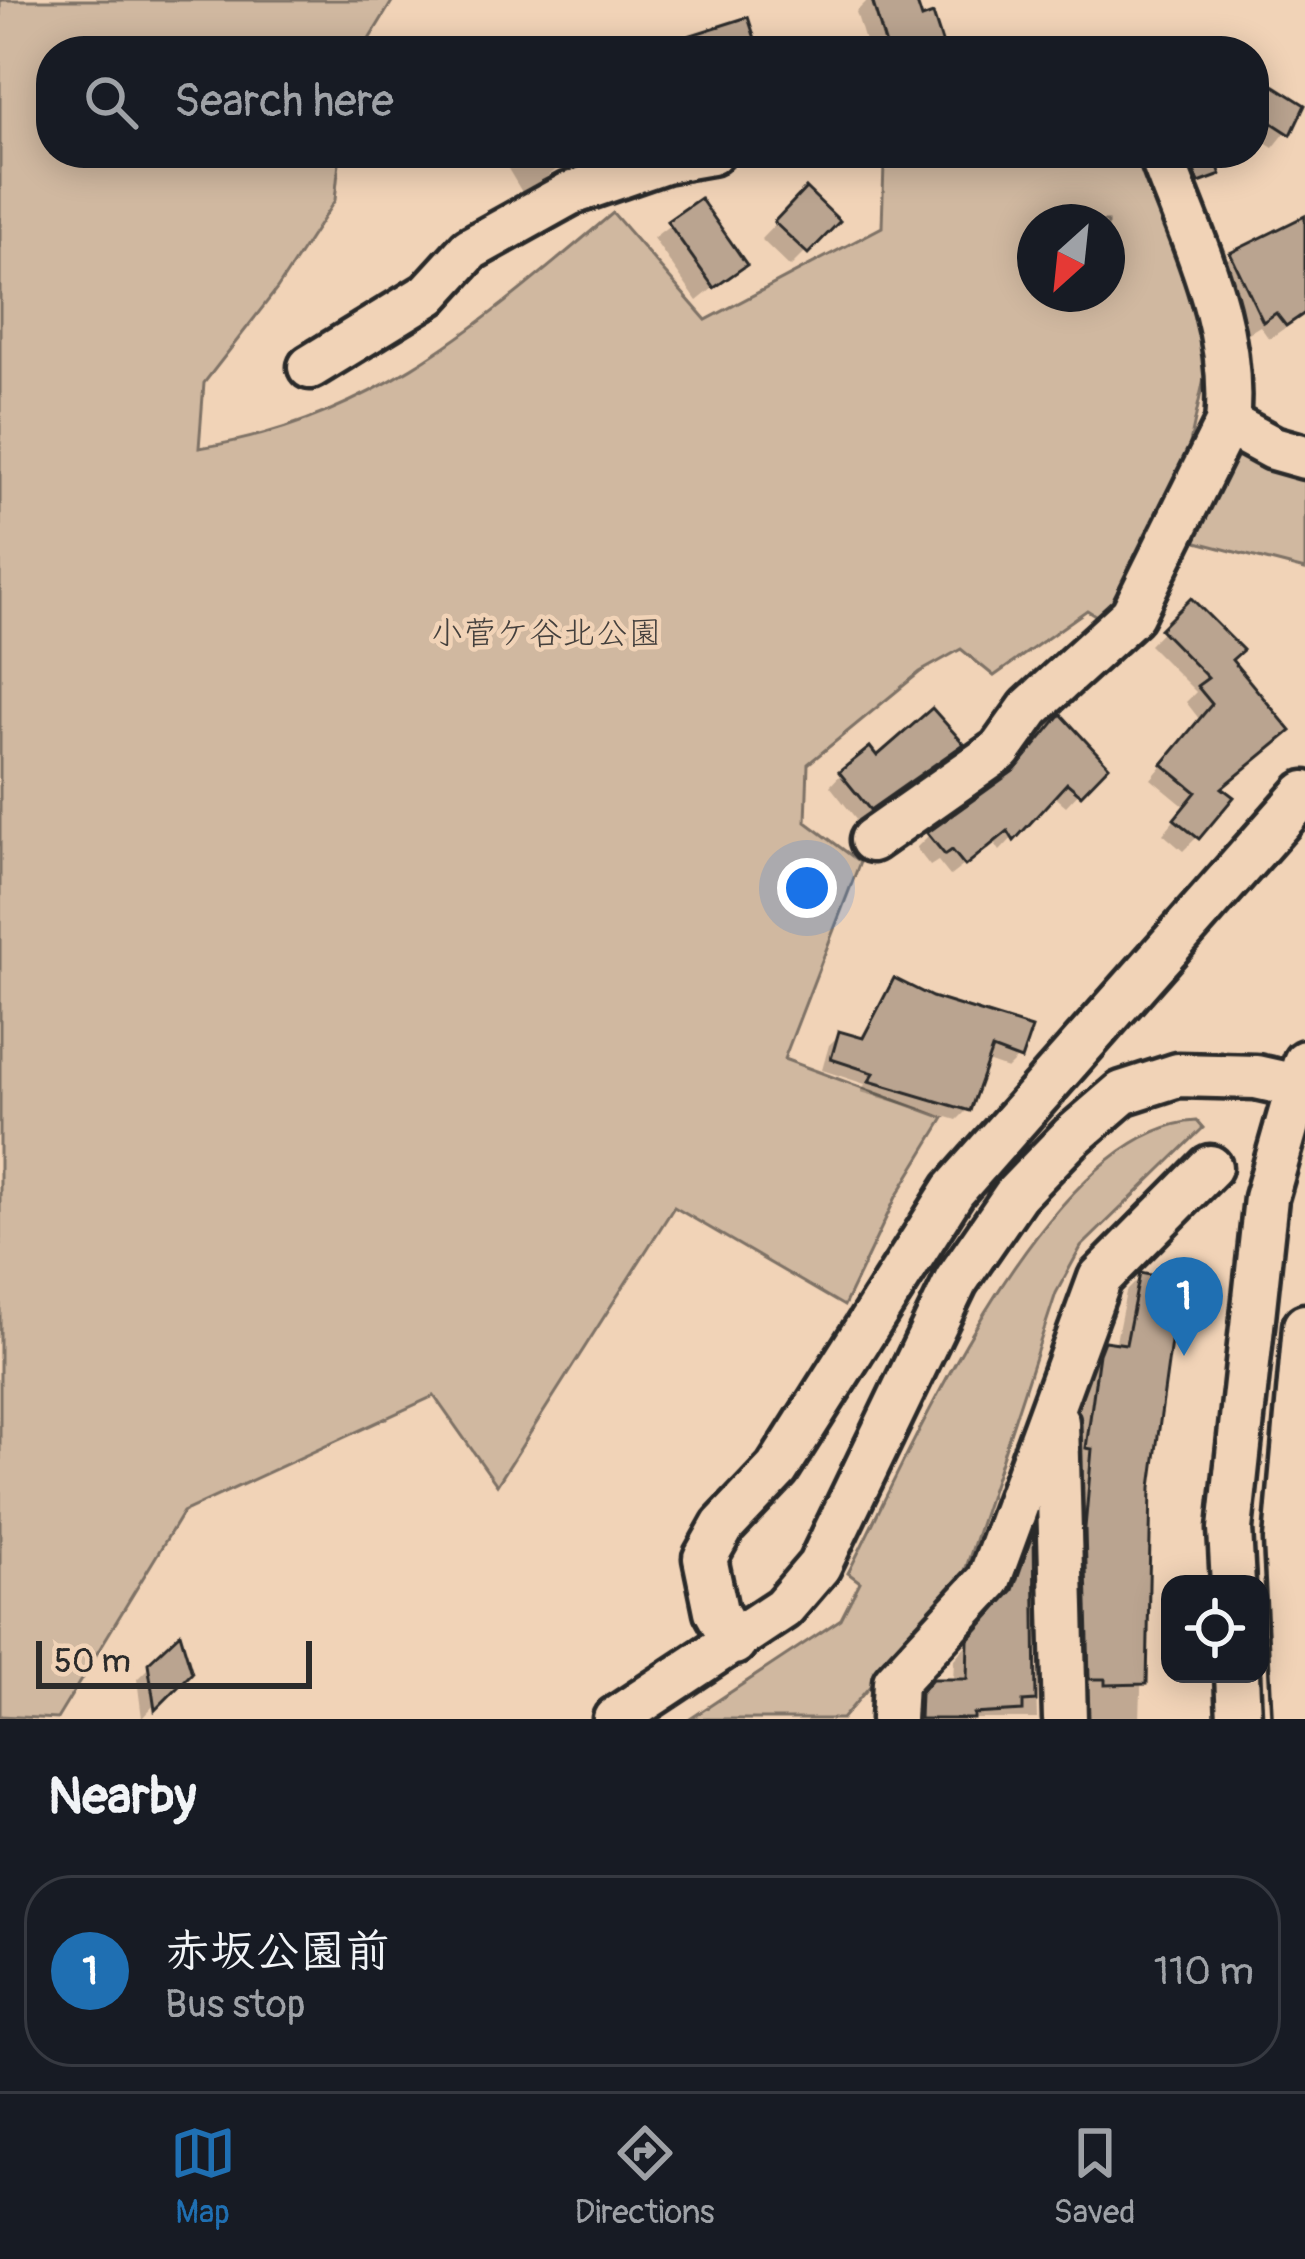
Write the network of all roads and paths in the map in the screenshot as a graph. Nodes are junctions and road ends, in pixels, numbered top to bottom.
1 (645, 168) edge
2 (1166, 168) edge
3 (310, 367) dead end
4 (1227, 423) junction
5 (1305, 457) edge
6 (1305, 793) edge
7 (872, 840) dead end
8 (1303, 1079) edge
9 (1210, 1167) dead end
10 (1305, 1326) edge
11 (1057, 1397) junction
12 (1233, 1575) edge
13 (734, 1642) junction
14 (1237, 1683) edge
15 (615, 1719) edge
16 (893, 1719) edge
17 (1065, 1719) edge
18 (1239, 1719) edge
19 (1294, 1719) edge

1 - 3 street
2 - 4 street
4 - 5 street
4 - 7 street
6 - 13 street
8 - 12 street
8 - 13 street
9 - 11 street
10 - 19 street
11 - 16 street
11 - 17 street
13 - 15 street
14 - 18 street

